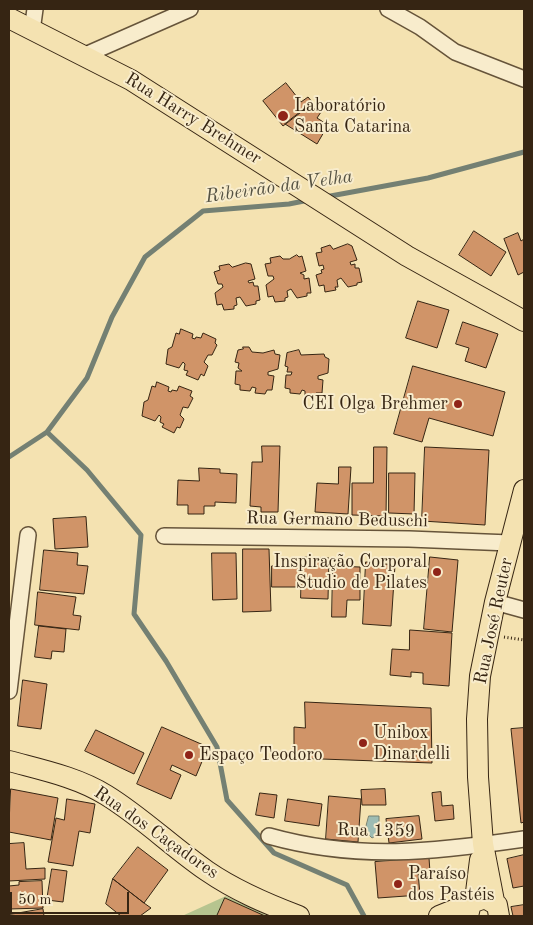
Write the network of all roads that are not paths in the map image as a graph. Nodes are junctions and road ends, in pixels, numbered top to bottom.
1 (35, 9) edge
2 (190, 9) edge
3 (388, 9) edge
4 (9, 18) edge
5 (32, 31) junction
6 (83, 56) junction
7 (524, 80) edge
8 (504, 312) junction
9 (524, 320) edge
10 (524, 331) edge
11 (524, 490) edge
12 (28, 535) dead end
13 (164, 536) dead end
14 (510, 543) junction
15 (495, 602) junction
16 (524, 610) edge
17 (13, 613) edge
18 (9, 691) edge
19 (9, 762) edge
20 (268, 836) dead end
21 (524, 839) edge
22 (483, 844) junction
23 (482, 907) edge
24 (300, 916) edge
25 (439, 916) edge

1 - 5 street
2 - 6 street
3 - 7 street
4 - 5 main road, Rua Harry Brehmer
5 - 6 main road, Rua Harry Brehmer
6 - 8 main road, Rua Harry Brehmer
8 - 9 main road, Rua Harry Brehmer
8 - 10 main road, Rua Harry Brehmer
11 - 14 main road, Rua José Reuter
12 - 17 street
13 - 14 street, Rua Germano Beduschi
14 - 15 main road, Rua José Reuter
15 - 16 street
15 - 22 main road, Rua José Reuter
17 - 18 street
19 - 24 main road, Rua dos Caçadores
20 - 22 street, Rua 1359
21 - 22 street, Rua 1359
22 - 23 main road, Rua José Reuter
23 - 25 main road

